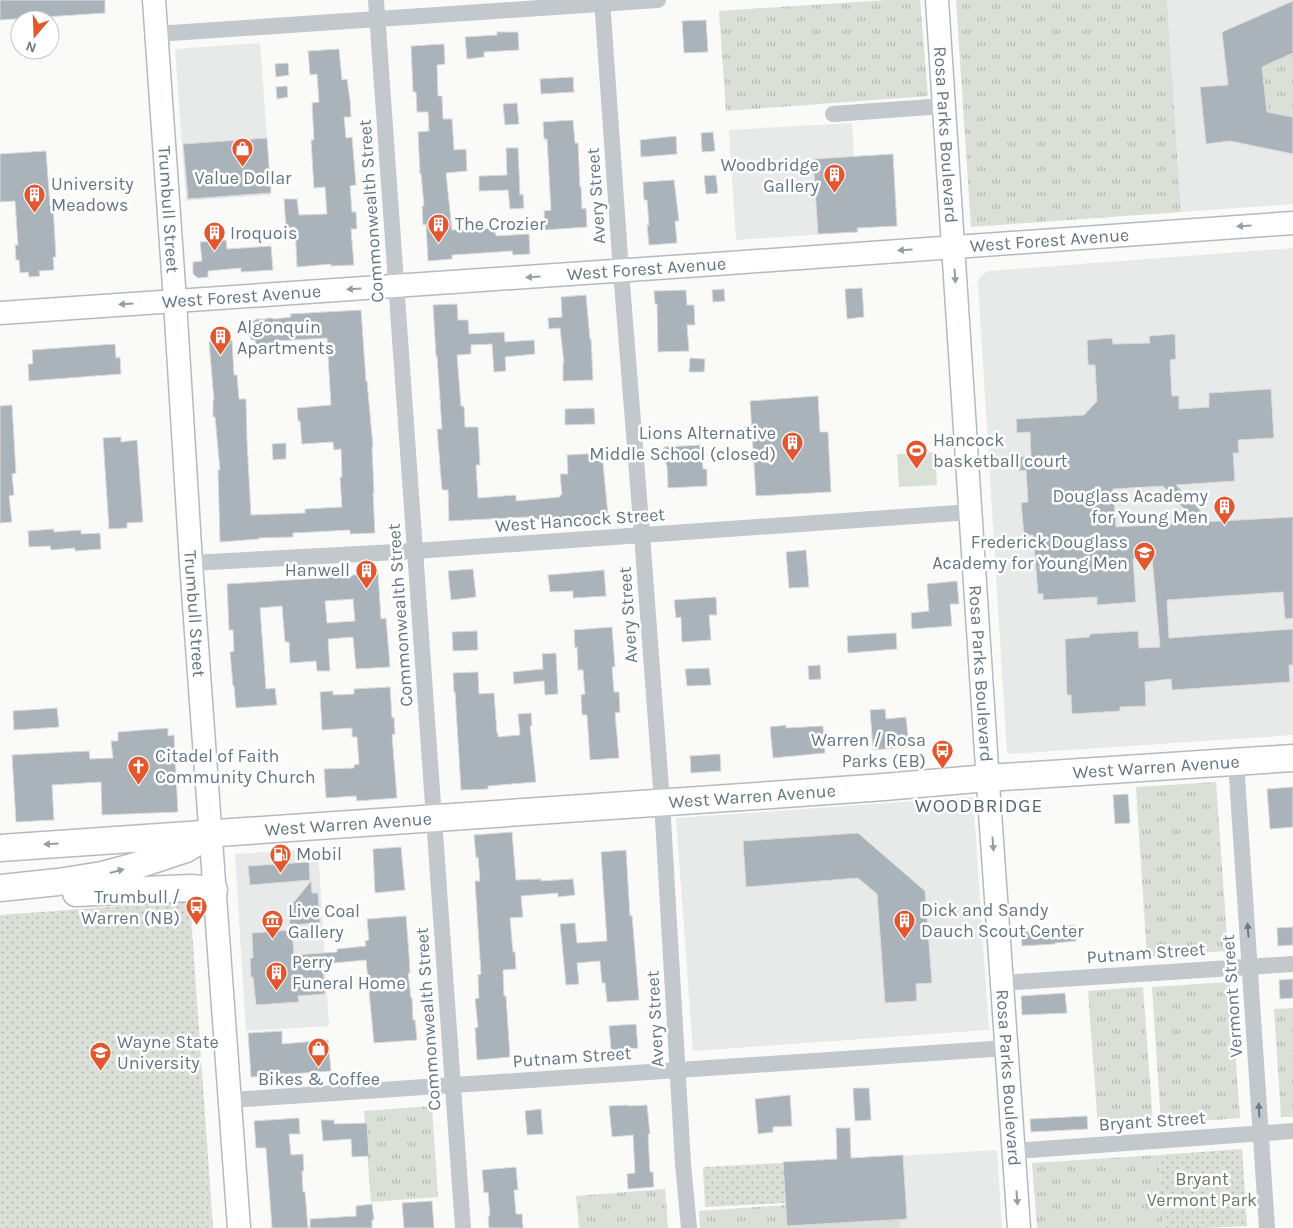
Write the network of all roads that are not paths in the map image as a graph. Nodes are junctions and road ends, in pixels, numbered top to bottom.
1 (154, 0) edge
2 (376, 0) edge
3 (658, 0) edge
4 (937, 0) edge
5 (602, 2) edge
6 (378, 19) junction
7 (156, 34) junction
8 (944, 106) junction
9 (833, 114) dead end
10 (1293, 223) edge
11 (954, 247) junction
12 (621, 271) junction
13 (397, 286) junction
14 (175, 301) junction
15 (0, 313) edge
16 (971, 512) junction
17 (642, 535) junction
18 (415, 551) junction
19 (191, 562) junction
20 (1293, 758) edge
21 (1236, 762) junction
22 (988, 778) junction
23 (662, 802) junction
24 (434, 818) junction
25 (212, 833) junction
26 (0, 848) edge
27 (0, 888) edge
28 (214, 890) junction
29 (0, 895) edge
30 (1293, 964) edge
31 (1250, 967) junction
32 (1002, 983) junction
33 (1007, 1048) junction
34 (678, 1070) junction
35 (453, 1085) junction
36 (230, 1100) junction
37 (1293, 1132) edge
38 (1260, 1133) junction
39 (1014, 1151) junction
40 (239, 1228) edge
41 (463, 1228) edge
42 (688, 1228) edge
43 (1019, 1228) edge
44 (1267, 1228) edge

1 - 7 street, Trumbull Street
2 - 6 street, Commonwealth Street
3 - 5 street
4 - 8 street, Rosa Parks Boulevard
5 - 6 street
5 - 12 street, Avery Street
6 - 7 street
6 - 13 street, Commonwealth Street
7 - 14 street, Trumbull Street
8 - 9 street
8 - 11 street, Rosa Parks Boulevard
10 -> 11 street, West Forest Avenue
11 -> 12 street, West Forest Avenue
11 -> 16 street, Rosa Parks Boulevard
12 -> 13 street, West Forest Avenue
12 - 17 street, Avery Street
13 -> 14 street, West Forest Avenue
13 - 18 street, Commonwealth Street
14 -> 15 street, West Forest Avenue
14 - 19 street, Trumbull Street
16 - 17 street, West Hancock Street
16 - 22 street, Rosa Parks Boulevard
17 - 18 street, West Hancock Street
17 - 23 street, Avery Street
18 - 19 street, West Hancock Street
18 - 24 street, Commonwealth Street
19 - 25 street, Trumbull Street
20 - 21 main road, West Warren Avenue
21 - 22 main road, West Warren Avenue
31 -> 21 street, Vermont Street
22 - 23 main road, West Warren Avenue
22 -> 32 street, Rosa Parks Boulevard
23 - 24 main road, West Warren Avenue
23 - 34 street, Avery Street
24 - 25 main road, West Warren Avenue
24 - 35 street, Commonwealth Street
25 -> 26 main road, West Warren Avenue
27 -> 25 main road, West Warren Avenue
25 - 28 street, Trumbull Street
28 - 29 main road
28 - 36 street, Trumbull Street
30 - 31 street, Putnam Street
31 - 32 street, Putnam Street
38 -> 31 street, Vermont Street
32 - 33 street, Rosa Parks Boulevard
33 - 34 street, Putnam Street
33 - 39 street, Rosa Parks Boulevard
34 - 35 street, Putnam Street
34 - 42 street, Avery Street
35 - 36 street, Putnam Street
35 - 41 street, Commonwealth Street
36 - 40 street, Trumbull Street
37 - 38 street, Bryant Street
38 - 39 street, Bryant Street
38 - 44 street, Vermont Street
39 -> 43 street, Rosa Parks Boulevard

